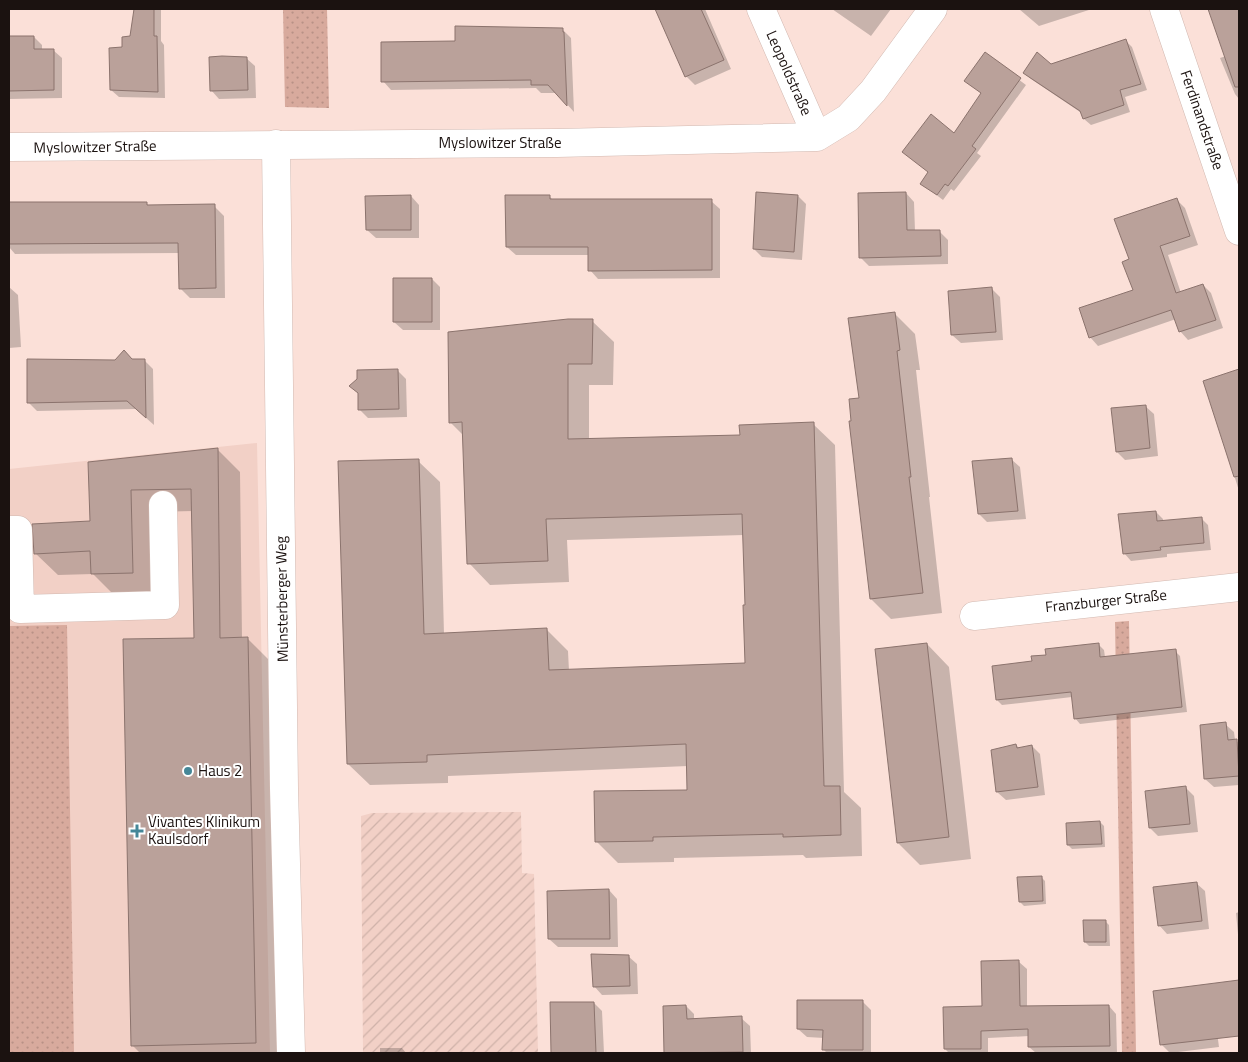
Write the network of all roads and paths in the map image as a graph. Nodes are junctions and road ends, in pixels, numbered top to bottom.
1 (761, 9) edge
2 (933, 9) edge
3 (1164, 9) edge
4 (817, 137) junction
5 (276, 144) junction
6 (9, 147) edge
7 (1239, 231) edge
8 (162, 506) dead end
9 (9, 530) edge
10 (1239, 587) edge
11 (14, 588) edge
12 (974, 616) dead end
13 (291, 1053) edge

1 - 4 street, Leopoldstraße
2 - 4 street
3 - 7 street, Ferdinandstraße
4 - 5 street, Myslowitzer Straße
5 - 6 street, Myslowitzer Straße
5 - 13 street, Münsterberger Weg
8 - 11 street
9 - 11 street
10 - 12 street, Franzburger Straße

